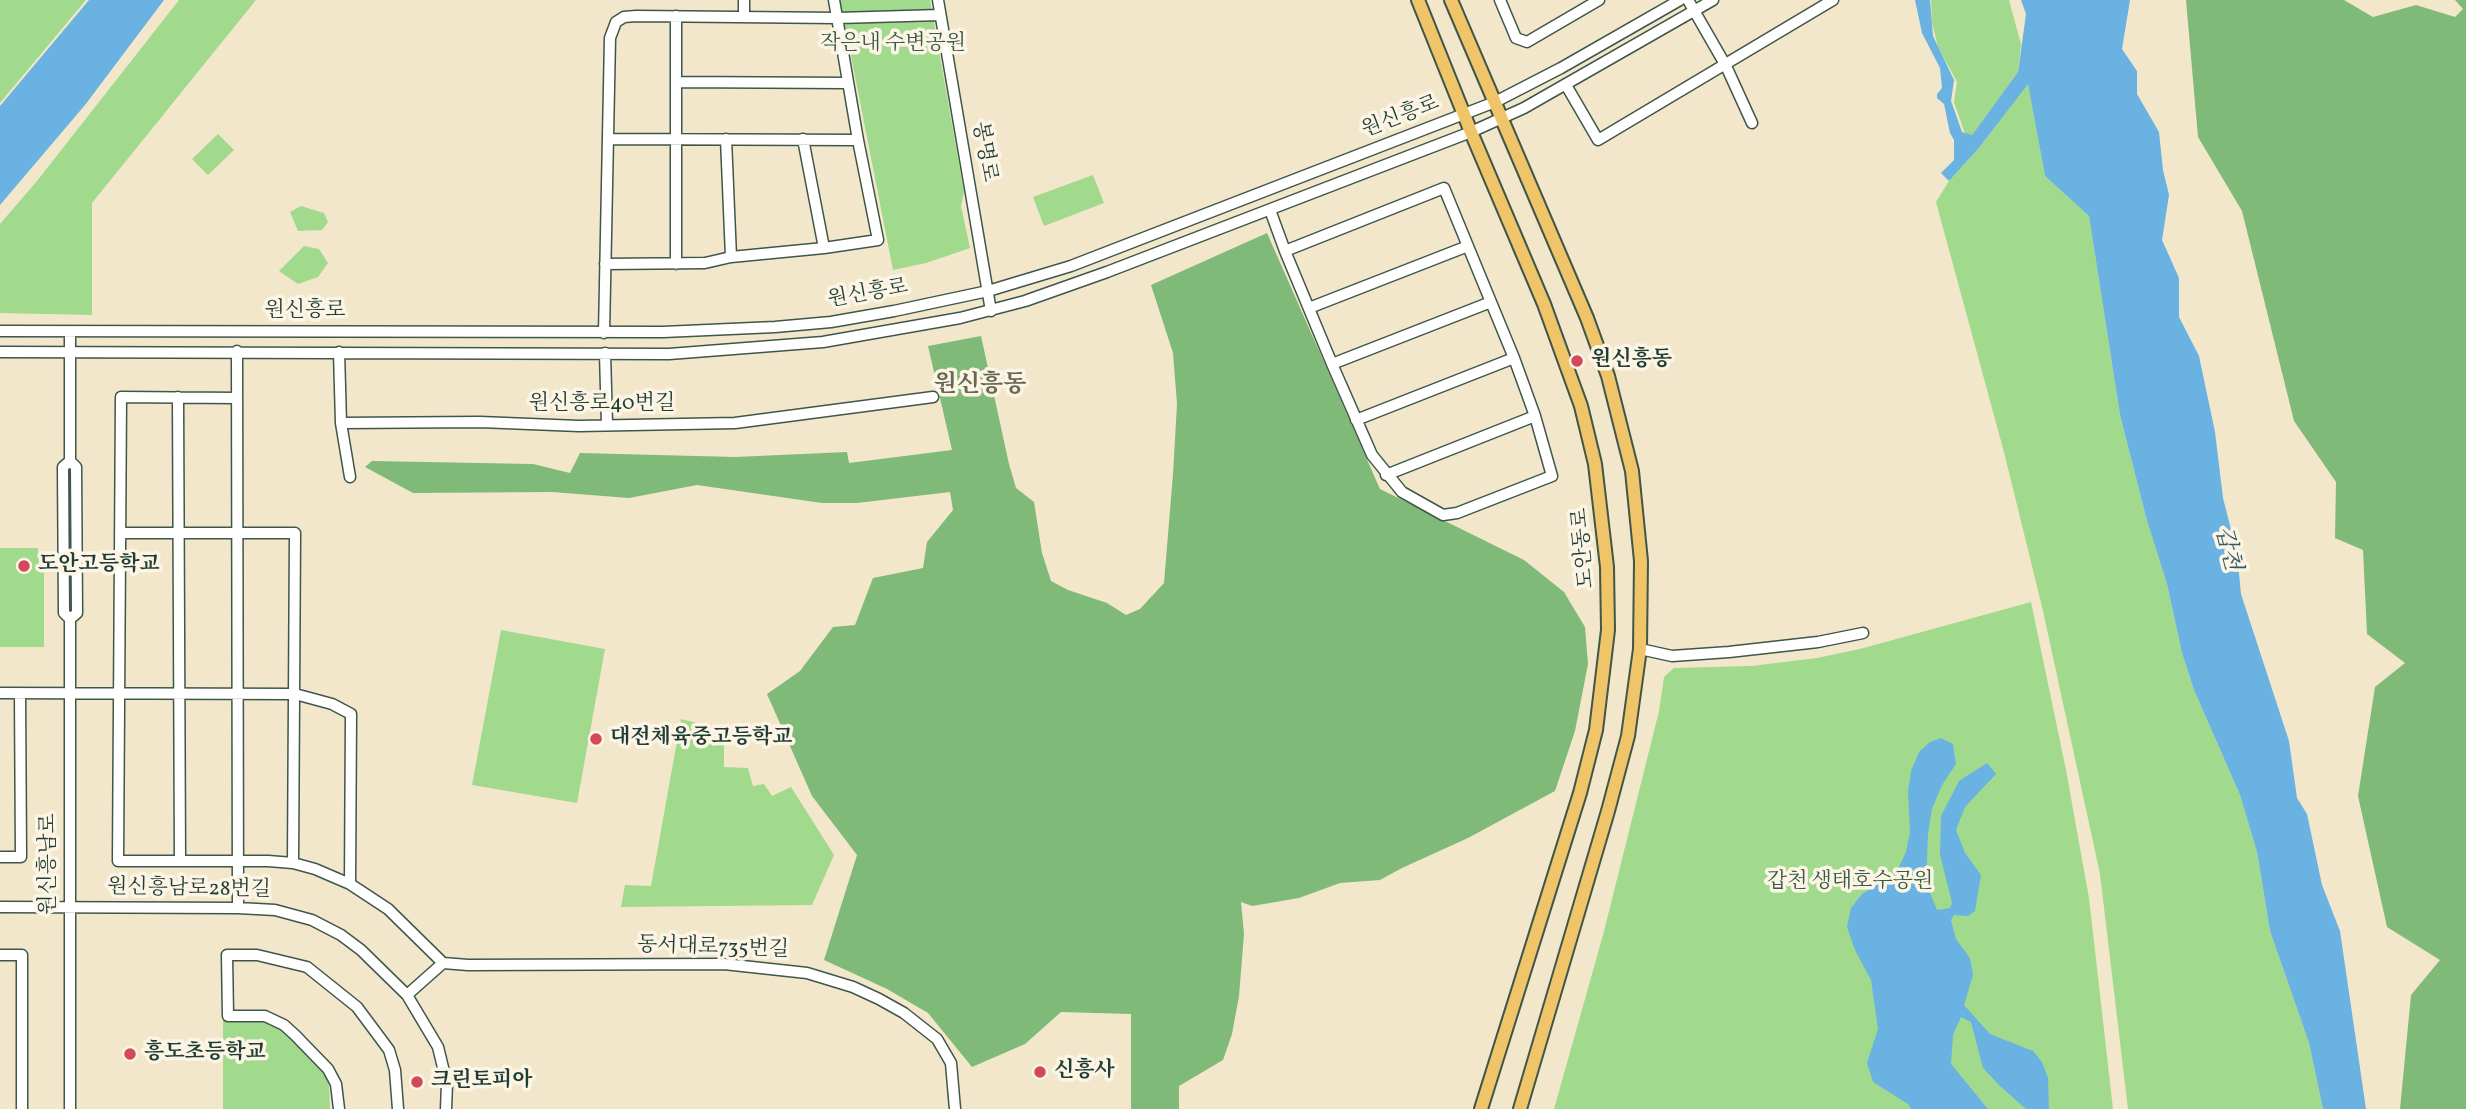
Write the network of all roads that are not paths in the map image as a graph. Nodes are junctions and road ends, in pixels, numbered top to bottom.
1 (744, 0) edge
2 (834, 0) edge
3 (938, 0) edge
4 (1418, 0) edge
5 (1451, 0) edge
6 (1500, 0) edge
7 (1599, 0) edge
8 (1680, 0) edge
9 (1689, 0) edge
10 (1713, 0) edge
11 (1833, 0) edge
12 (1695, 12) junction
13 (940, 15) junction
14 (676, 16) junction
15 (744, 17) junction
16 (838, 18) junction
17 (1726, 66) junction
18 (676, 82) junction
19 (848, 83) junction
20 (1566, 85) junction
21 (1495, 102) junction
22 (1464, 114) junction
23 (1502, 118) junction
24 (1752, 123) dead end
25 (1471, 132) junction
26 (608, 139) junction
27 (676, 139) junction
28 (726, 139) junction
29 (803, 139) junction
30 (858, 140) junction
31 (1270, 211) junction
32 (1468, 246) junction
33 (824, 248) junction
34 (1285, 251) junction
35 (731, 257) junction
36 (605, 264) junction
37 (676, 264) junction
38 (988, 291) junction
39 (1491, 302) junction
40 (1309, 308) junction
41 (991, 311) junction
42 (0, 331) edge
43 (70, 332) junction
44 (604, 333) junction
45 (237, 351) junction
46 (0, 352) edge
47 (339, 352) junction
48 (70, 353) junction
49 (606, 354) junction
50 (1514, 358) junction
51 (1332, 364) junction
52 (178, 397) junction
53 (933, 397) dead end
54 (237, 398) junction
55 (1535, 415) junction
56 (1356, 420) junction
57 (341, 423) junction
58 (607, 425) junction
59 (1386, 475) junction
60 (350, 477) dead end
61 (120, 533) junction
62 (179, 533) junction
63 (237, 533) junction
64 (1863, 633) dead end
65 (1640, 649) junction
66 (0, 693) edge
67 (20, 694) junction
68 (69, 694) junction
69 (119, 694) junction
70 (238, 694) junction
71 (295, 694) junction
72 (179, 695) junction
73 (0, 857) edge
74 (180, 861) junction
75 (238, 861) junction
76 (293, 863) junction
77 (350, 884) junction
78 (0, 907) edge
79 (70, 907) junction
80 (238, 908) junction
81 (0, 955) edge
82 (443, 963) junction
83 (407, 995) junction
84 (22, 1109) edge
85 (70, 1109) edge
86 (339, 1109) edge
87 (398, 1109) edge
88 (446, 1109) edge
89 (955, 1109) edge
90 (1482, 1109) edge
91 (1520, 1109) edge

1 - 15 street
2 - 16 street
3 - 13 street, 봉명로
4 - 22 main road, 도안동로
5 - 21 main road
6 - 7 street
8 - 21 street, 원신흥로
9 - 12 street
10 - 12 street, 원신흥로
11 - 17 street
12 - 17 street
12 - 20 street, 원신흥로
13 - 16 street
13 - 38 street, 봉명로
14 - 15 street
14 - 18 street
14 - 26 street
15 - 16 street
16 - 19 street
17 - 20 street
17 - 24 street
18 - 19 street
18 - 27 street
19 - 30 street
20 - 23 street, 원신흥로
21 - 22 street, 원신흥로
21 - 23 main road
22 - 25 main road, 도안동로
22 - 38 street, 원신흥로
23 - 25 street, 원신흥로
23 - 65 main road
25 - 31 street, 원신흥로
25 - 90 main road, 도안동로
26 - 27 street
26 - 36 street
27 - 28 street
27 - 37 street
28 - 29 street
28 - 35 street
29 - 30 street
29 - 33 street
30 - 33 street
31 - 34 street
31 - 41 street, 원신흥로
32 - 34 street
32 - 39 street
32 - 40 street
33 - 35 street
34 - 40 street
35 - 37 street
36 - 37 street
36 - 44 street
38 - 41 street, 봉명로
38 - 44 street, 원신흥로
39 - 50 street
39 - 51 street
40 - 51 street
41 - 49 street, 원신흥로
42 - 43 street, 원신흥로
43 - 44 street, 원신흥로
43 - 48 street, 원신흥남로
45 - 47 street, 원신흥로
45 - 48 street, 원신흥로
45 - 54 street
46 - 48 street, 원신흥로
47 - 49 street, 원신흥로
47 - 57 street
48 - 68 street, 원신흥남로
49 - 58 street
50 - 55 street
50 - 56 street
51 - 56 street
52 - 54 street
52 - 61 street
52 - 62 street
53 - 58 street, 원신흥로40번길
54 - 63 street
55 - 59 street
55 - 59 street
56 - 59 street
57 - 58 street, 원신흥로40번길
57 - 60 street
61 - 62 street
61 - 69 street
62 - 63 street
62 - 72 street
63 - 70 street
63 - 71 street
64 - 65 street
65 - 91 main road
66 - 67 street
67 - 68 street
67 - 73 street
68 - 69 street
68 - 79 street, 원신흥남로
69 - 72 street
69 - 74 street
70 - 71 street
70 - 72 street
70 - 75 street
71 - 76 street
71 - 77 street
72 - 74 street
74 - 75 street
75 - 76 street
75 - 80 street
76 - 77 street
77 - 82 street
78 - 79 street, 원신흥남로28번길
79 - 80 street, 원신흥남로28번길
79 - 85 street, 원신흥남로
80 - 83 street, 원신흥남로28번길
81 - 84 street
82 - 83 street
82 - 89 street, 동서대로735번길
83 - 88 street, 원신흥남로28번길
86 - 87 street

